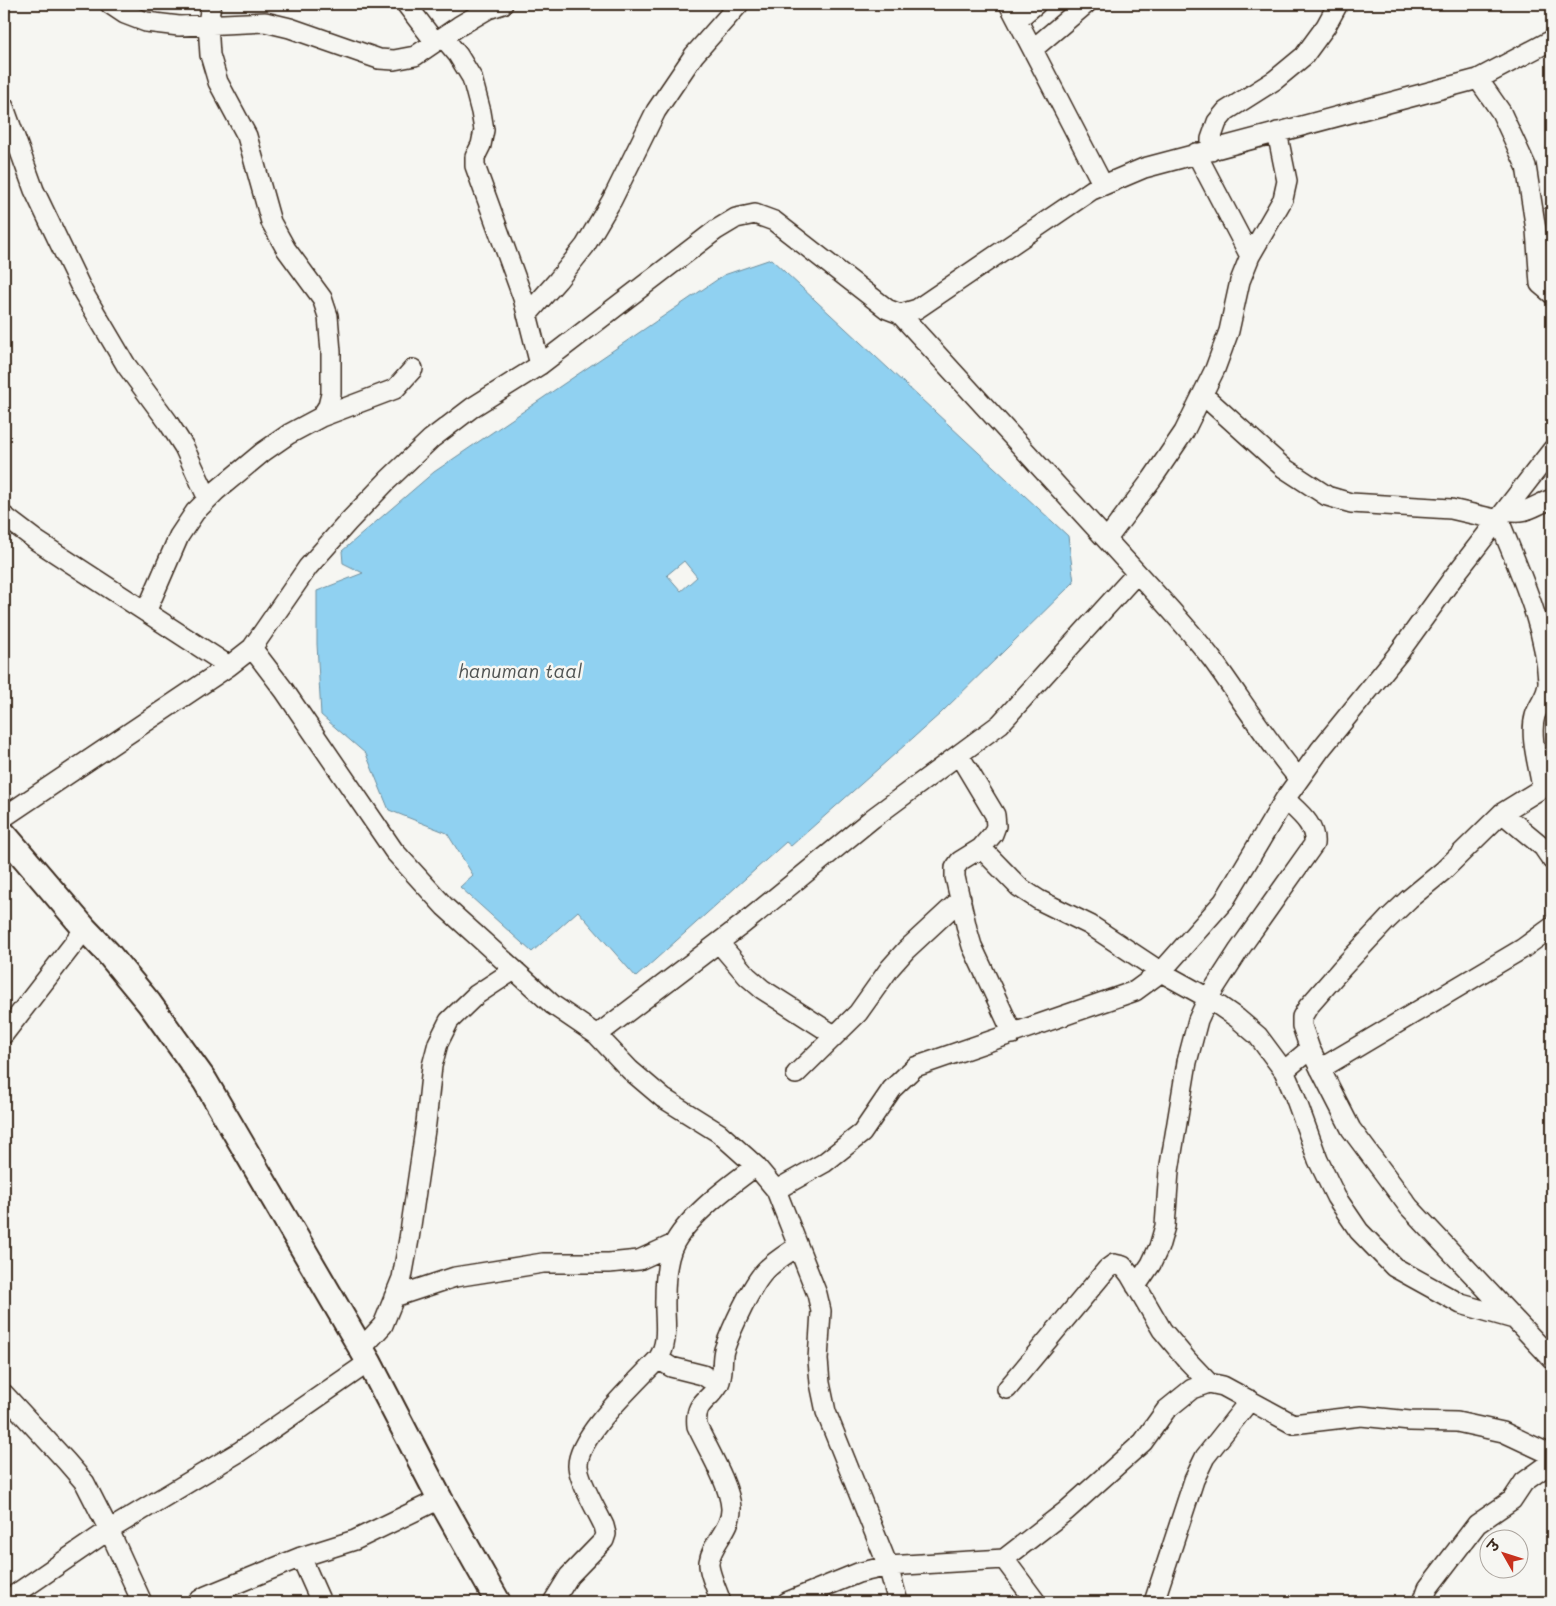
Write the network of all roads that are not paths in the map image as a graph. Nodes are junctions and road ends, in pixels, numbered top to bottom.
1 (110, 4) edge
2 (210, 4) edge
3 (406, 4) edge
4 (503, 4) edge
5 (739, 4) edge
6 (1036, 4) edge
7 (1086, 4) edge
8 (1338, 4) edge
9 (1013, 12) edge
10 (208, 24) junction
11 (439, 40) junction
12 (1552, 40) edge
13 (1033, 49) junction
14 (1478, 79) junction
15 (4, 107) edge
16 (1278, 132) junction
17 (1201, 153) junction
18 (1103, 185) junction
19 (1250, 256) junction
20 (1552, 294) edge
21 (900, 314) junction
22 (527, 315) junction
23 (540, 365) junction
24 (413, 369) dead end
25 (1202, 394) junction
26 (321, 417) junction
27 (1552, 450) edge
28 (208, 499) junction
29 (1552, 499) edge
30 (1503, 515) junction
31 (4, 516) edge
32 (1107, 540) junction
33 (1137, 573) junction
34 (146, 612) junction
35 (252, 648) junction
36 (228, 666) junction
37 (1550, 683) edge
38 (959, 755) junction
39 (1299, 779) junction
40 (1547, 785) edge
41 (1285, 799) junction
42 (1502, 813) junction
43 (4, 817) edge
44 (4, 834) edge
45 (981, 848) junction
46 (1552, 860) edge
47 (961, 898) junction
48 (1552, 927) edge
49 (85, 929) junction
50 (719, 943) junction
51 (514, 970) junction
52 (1161, 972) junction
53 (1208, 998) junction
54 (4, 1034) edge
55 (1013, 1034) junction
56 (597, 1035) junction
57 (834, 1036) junction
58 (1310, 1049) junction
59 (1320, 1069) junction
60 (1284, 1071) junction
61 (796, 1074) dead end
62 (756, 1166) junction
63 (776, 1190) junction
64 (674, 1244) junction
65 (798, 1246) junction
66 (1136, 1286) junction
67 (394, 1297) junction
68 (1514, 1319) junction
69 (365, 1356) junction
70 (658, 1359) junction
71 (1552, 1359) edge
72 (1209, 1383) junction
73 (718, 1385) junction
74 (1007, 1389) dead end
75 (4, 1394) edge
76 (1250, 1400) junction
77 (1552, 1456) edge
78 (1552, 1462) edge
79 (440, 1498) junction
80 (109, 1530) junction
81 (301, 1557) junction
82 (1004, 1559) junction
83 (888, 1566) junction
84 (1426, 1595) edge
85 (4, 1602) edge
86 (142, 1602) edge
87 (197, 1602) edge
88 (321, 1602) edge
89 (498, 1602) edge
90 (553, 1602) edge
91 (721, 1602) edge
92 (787, 1602) edge
93 (898, 1602) edge
94 (1036, 1602) edge
95 (1154, 1602) edge
96 (1411, 1602) edge

1 - 10 street
2 - 10 street
3 - 11 street
4 - 11 street
5 - 22 street
6 - 9 street
7 - 13 street
8 - 17 street
9 - 13 street
10 - 11 street
10 - 26 street
11 - 22 street
12 - 14 street
13 - 18 street
14 - 16 street
14 - 20 street
15 - 28 street
16 - 17 street
16 - 19 street
17 - 18 street
17 - 19 street
18 - 21 street
19 - 25 street
21 - 23 street
21 - 32 street
22 - 23 street
23 - 35 street
24 - 26 street
25 - 30 street
25 - 32 street
26 - 28 street
27 - 30 street
28 - 34 street
29 - 30 street
30 - 37 street
30 - 39 street
31 - 34 street
32 - 33 street
33 - 38 street
33 - 39 street
34 - 36 street
35 - 36 street
35 - 51 street
36 - 43 street
37 - 40 street
38 - 45 street
38 - 50 street
39 - 41 street
40 - 42 street
41 - 52 street
41 - 53 street
42 - 46 street
42 - 58 street
44 - 49 main road
45 - 47 street
45 - 52 street
47 - 55 street
47 - 57 street
48 - 59 street
49 - 54 street
49 - 69 main road
50 - 56 street
50 - 57 street
51 - 56 street
51 - 67 street
52 - 53 street
52 - 55 street
53 - 60 street
53 - 66 street
55 - 63 street
56 - 62 street
57 - 61 street
58 - 59 street
58 - 60 street
59 - 68 street
60 - 68 street
62 - 63 street
62 - 64 street
63 - 65 street
64 - 67 street
64 - 70 street
65 - 73 street
65 - 83 street
66 - 72 street
66 - 74 street
67 - 69 street
68 - 71 street
69 - 79 main road
69 - 80 street
70 - 73 street
70 - 90 street
72 - 76 street
72 - 82 street
73 - 91 street
75 - 80 street
76 - 77 street
76 - 95 street
78 - 84 street
79 - 81 street
79 - 89 main road
80 - 85 street
80 - 86 street
81 - 87 street
81 - 88 street
82 - 83 street
82 - 94 street
83 - 92 street
83 - 93 street
84 - 96 street

